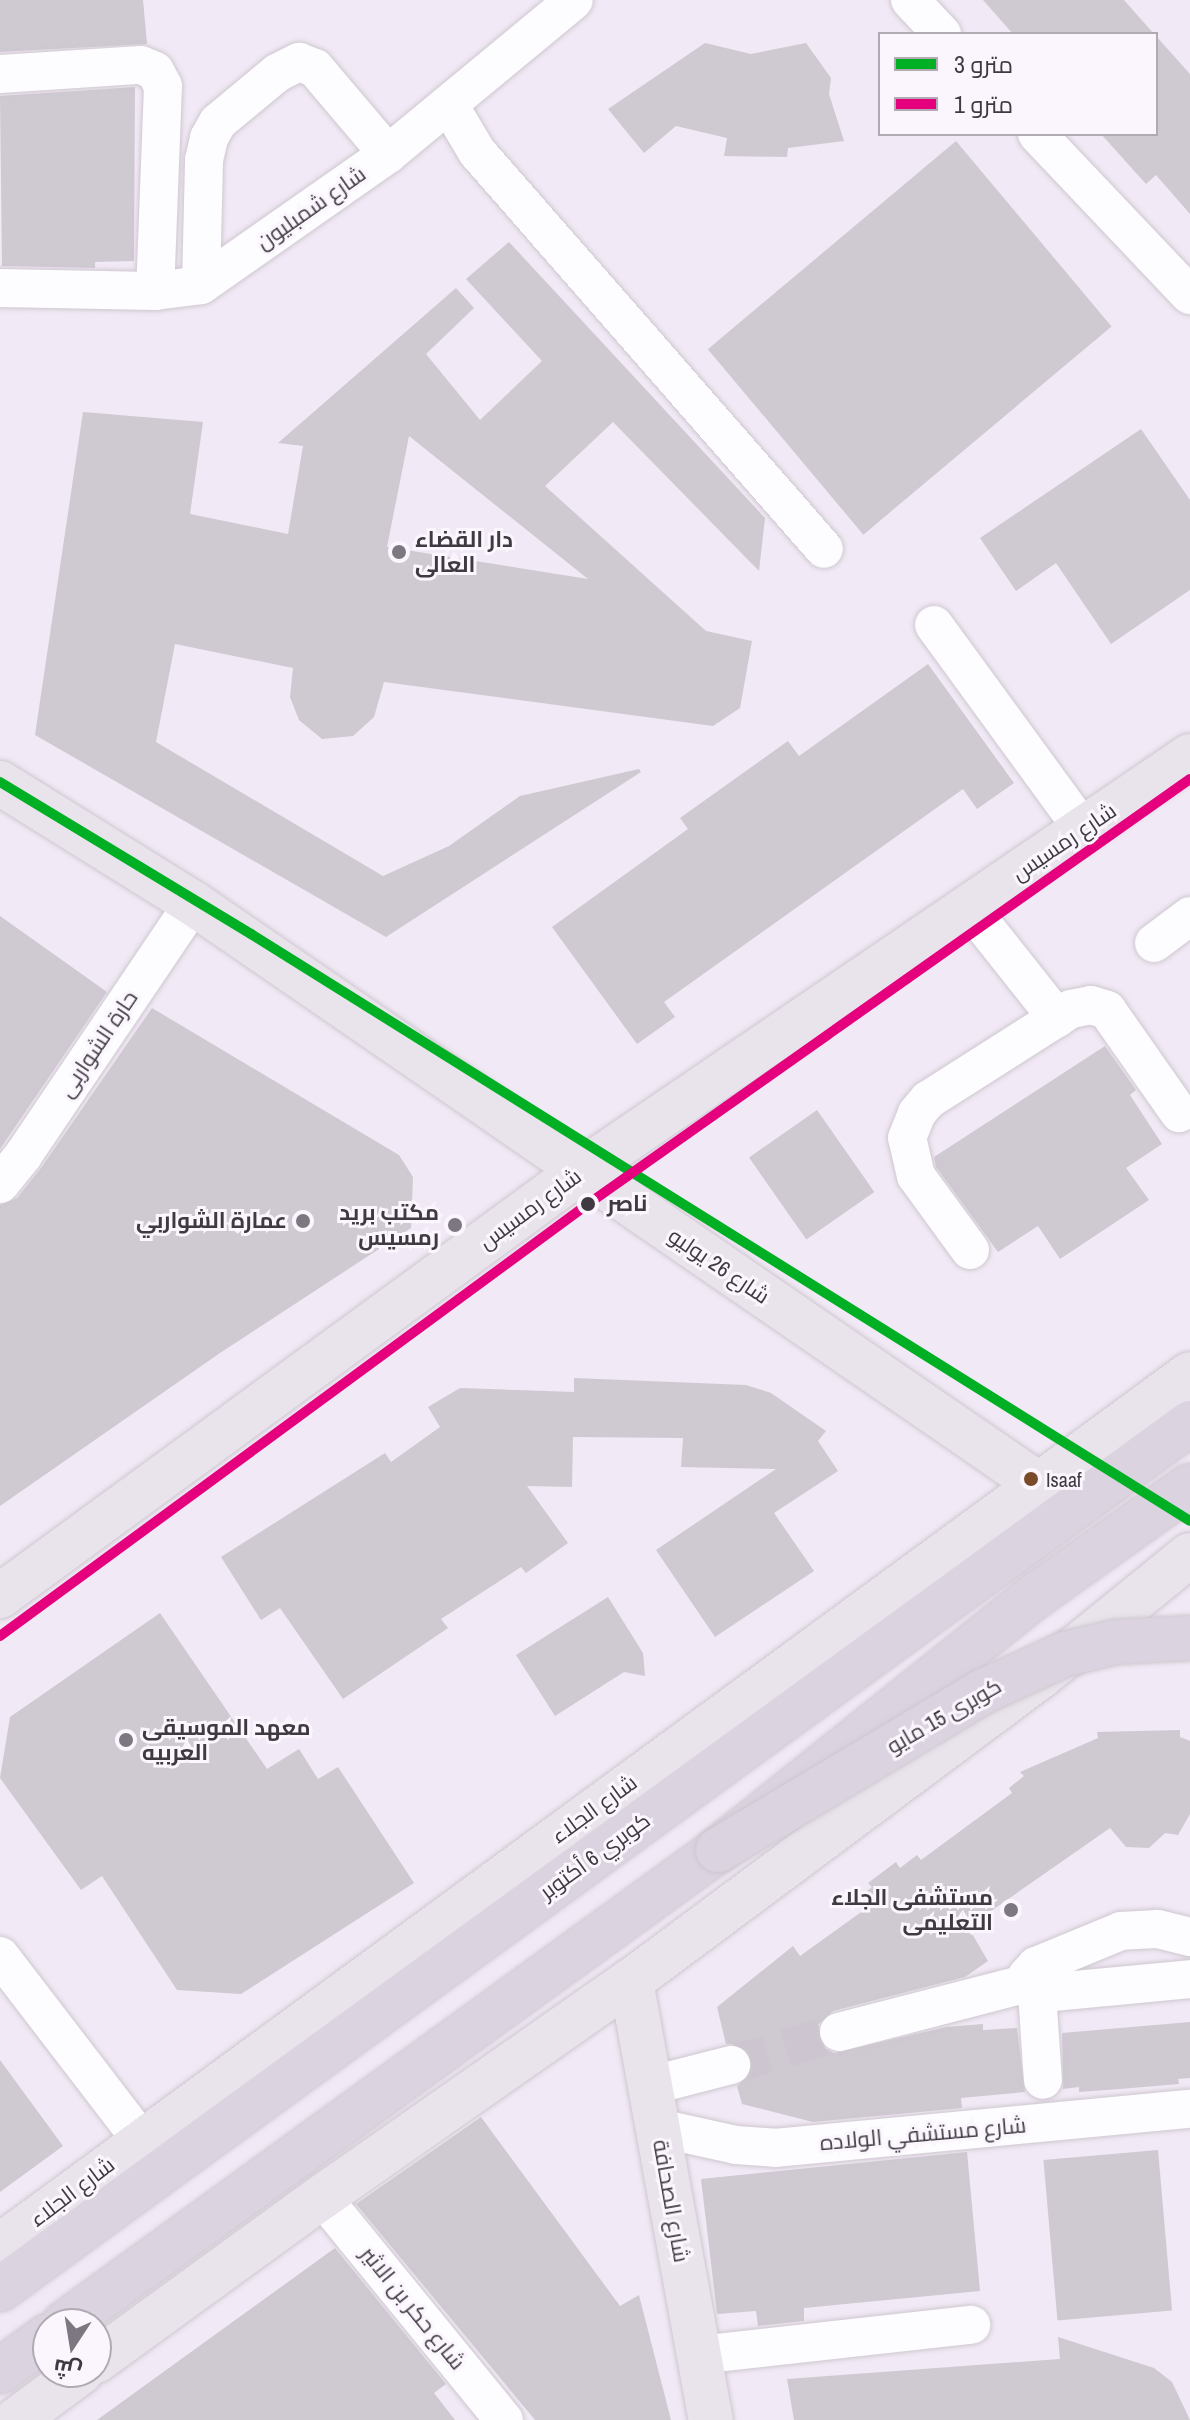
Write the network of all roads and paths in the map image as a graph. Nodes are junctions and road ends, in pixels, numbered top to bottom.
1 (574, 0) edge
2 (910, 0) edge
3 (940, 32) edge
4 (0, 74) edge
5 (449, 105) junction
6 (1039, 136) edge
7 (388, 154) junction
8 (201, 285) junction
9 (0, 288) edge
10 (155, 291) junction
11 (1190, 295) edge
12 (824, 549) dead end
13 (934, 625) dead end
14 (1188, 762) edge
15 (0, 783) edge
16 (1083, 829) junction
17 (193, 903) junction
18 (969, 907) junction
19 (1190, 916) edge
20 (1154, 943) dead end
21 (1057, 1018) junction
22 (1179, 1113) dead end
23 (581, 1171) junction
24 (0, 1184) edge
25 (970, 1250) dead end
26 (1190, 1374) edge
27 (1190, 1423) edge
28 (1038, 1484) junction
29 (1190, 1486) edge
30 (1190, 1555) edge
31 (0, 1596) edge
32 (1190, 1638) edge
33 (1190, 1660) edge
34 (1041, 1676) junction
35 (718, 1850) junction
36 (1190, 1937) edge
37 (0, 1956) edge
38 (1190, 1979) edge
39 (631, 1981) junction
40 (1032, 1988) junction
41 (839, 2032) tunnel mouth
42 (731, 2065) tunnel mouth
43 (654, 2107) junction
44 (1190, 2114) edge
45 (1046, 2123) junction
46 (142, 2141) junction
47 (322, 2197) junction
48 (0, 2246) edge
49 (0, 2289) edge
50 (86, 2308) edge
51 (971, 2325) dead end
52 (32, 2348) edge
53 (112, 2349) edge
54 (698, 2355) junction
55 (0, 2371) edge
56 (59, 2388) edge
57 (16, 2420) edge
58 (503, 2420) edge
59 (711, 2420) edge

1 - 5 street, شارع شمبليون
2 - 3 street
4 - 10 street
5 - 7 street, شارع شمبليون
5 - 12 street
6 - 11 street
7 - 8 street, شارع شمبليون
7 - 8 street
8 - 10 street, شارع شمبليون
9 - 10 street, شارع شمبليون
13 - 16 street
14 - 16 main road, شارع رمسيس
15 - 17 main road, شارع 26 يوليو
16 - 18 main road, شارع رمسيس
17 - 23 main road, شارع 26 يوليو
17 - 24 street, حارة الشواربى
18 - 21 street
18 - 23 main road, شارع رمسيس
19 - 20 street
21 - 22 street
21 - 25 street
23 - 28 main road, شارع 26 يوليو
23 - 31 main road, شارع رمسيس
26 - 28 main road, شارع الجلاء
27 - 49 highway, كوبري 6 أكتوبر
28 - 46 main road, شارع الجلاء
29 - 35 highway, bridge
30 - 34 main road
32 - 35 highway, كوبرى 15 مايو, bridge
33 - 34 main road
34 - 39 main road
35 - 50 highway
36 - 40 street
37 - 46 street
38 - 40 street
39 - 43 main road, شارع الصحافة
39 - 47 main road
40 - 41 street
40 - 45 street
42 - 43 street
43 - 45 street, شارع مستشفي الولاده
43 - 54 main road, شارع الصحافة
44 - 45 street, شارع مستشفي الولاده
46 - 48 main road, شارع الجلاء
47 - 53 main road
47 - 58 street, شارع حكر بن الاثير
51 - 54 street
52 - 55 highway
54 - 59 main road, شارع الصحافة
56 - 57 main road

